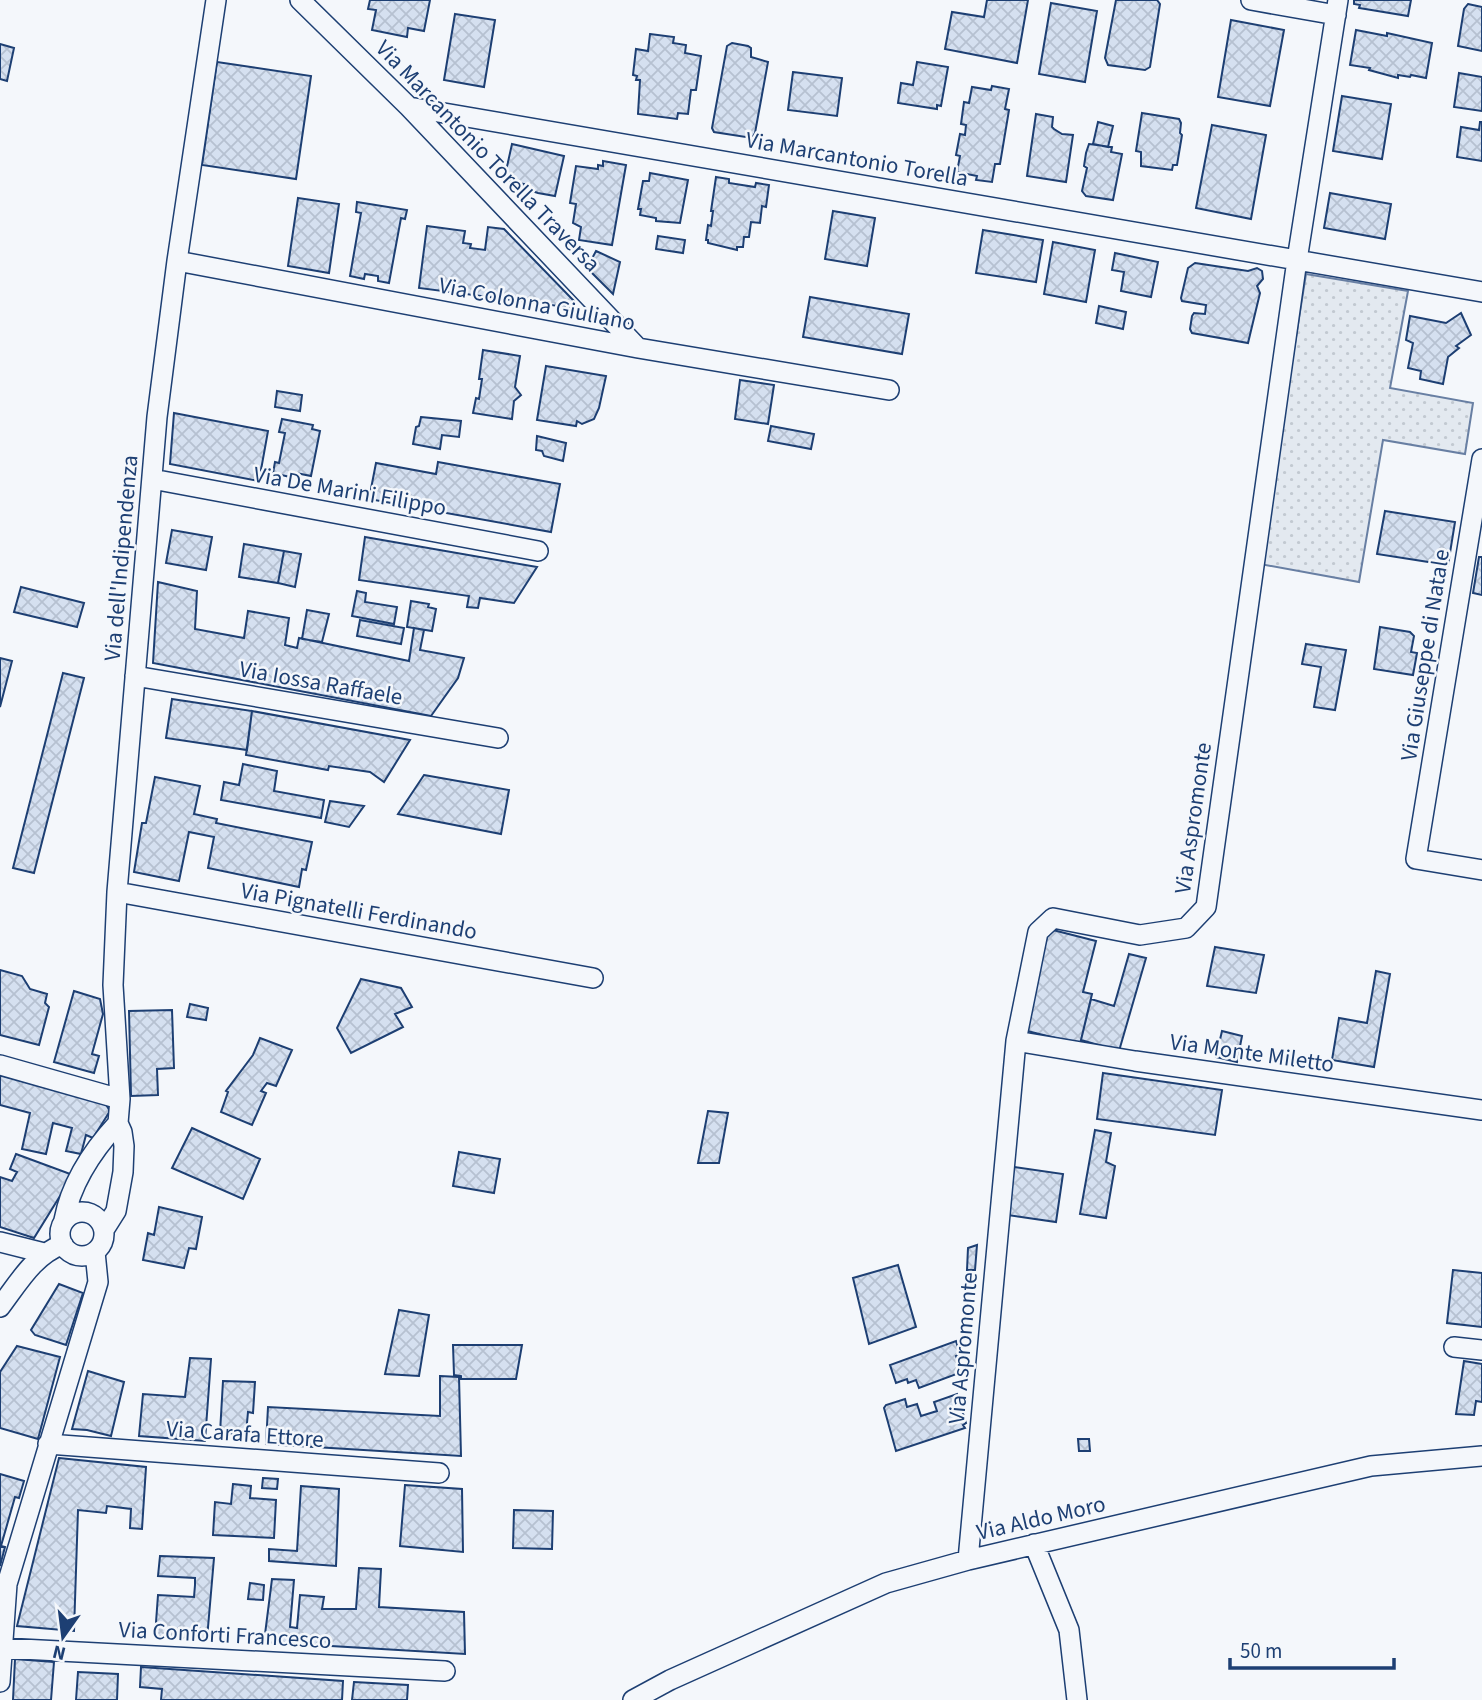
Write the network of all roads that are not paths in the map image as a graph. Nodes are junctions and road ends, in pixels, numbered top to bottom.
1 (216, 0) edge
2 (300, 0) edge
3 (1251, 0) edge
4 (1337, 8) edge
5 (409, 107) junction
6 (1297, 260) junction
7 (177, 261) junction
8 (1482, 292) edge
9 (638, 348) junction
10 (889, 390) dead end
11 (1482, 460) edge
12 (152, 479) junction
13 (538, 551) dead end
14 (135, 676) junction
15 (498, 738) dead end
16 (1482, 870) edge
17 (117, 892) junction
18 (593, 978) dead end
19 (1016, 1041) junction
20 (0, 1065) edge
21 (120, 1098) junction
22 (1482, 1110) edge
23 (118, 1123) junction
24 (64, 1220) junction
25 (104, 1230) junction
26 (0, 1242) edge
27 (63, 1244) junction
28 (95, 1252) junction
29 (44, 1253) junction
30 (0, 1307) edge
31 (1454, 1347) dead end
32 (1482, 1350) edge
33 (48, 1444) junction
34 (1482, 1456) edge
35 (439, 1473) dead end
36 (1034, 1544) junction
37 (968, 1559) junction
38 (4, 1583) edge
39 (2, 1648) junction
40 (445, 1671) dead end
41 (0, 1682) edge
42 (633, 1700) edge
43 (1077, 1700) edge

1 - 7 street, Via dell'Indipendenza
2 - 5 street, Via Marcantonio Torella Traversa
3 - 4 street
4 - 6 street
5 - 6 street, Via Marcantonio Torella
5 - 9 street, Via Marcantonio Torella Traversa
6 - 8 street, Via Marcantonio Torella
6 - 19 street, Via Aspromonte
7 - 9 street, Via Colonna Giuliano
7 - 12 street, Via dell'Indipendenza
9 - 10 street, Via Colonna Giuliano
11 - 16 street, Via Giuseppe di Natale
12 - 13 street, Via De Marini Filippo
12 - 14 street, Via dell'Indipendenza
14 - 15 street, Via Iossa Raffaele
14 - 17 street, Via dell'Indipendenza
17 - 18 street, Via Pignatelli Ferdinando
17 - 21 street, Via dell'Indipendenza
19 - 22 street, Via Monte Miletto
19 - 37 street, Via Aspromonte
20 - 21 street
21 - 23 street, Via dell'Indipendenza
23 - 24 street
23 - 25 street, Via dell'Indipendenza
24 - 25 street
24 - 27 street
25 - 28 street, Via dell'Indipendenza
26 - 29 street
27 - 28 street
27 - 29 street
28 - 33 street, Via dell'Indipendenza
29 - 30 street
31 - 32 street
33 - 35 street, Via Carafa Ettore
33 - 38 street, Via dell'Indipendenza
34 - 36 street, Via Aldo Moro
36 - 37 street, Via Aldo Moro
36 - 43 street
37 - 42 street, Via Aldo Moro
38 - 39 street, Via dell'Indipendenza
39 - 40 street, Via Conforti Francesco
39 - 41 street, Via dell'Indipendenza

